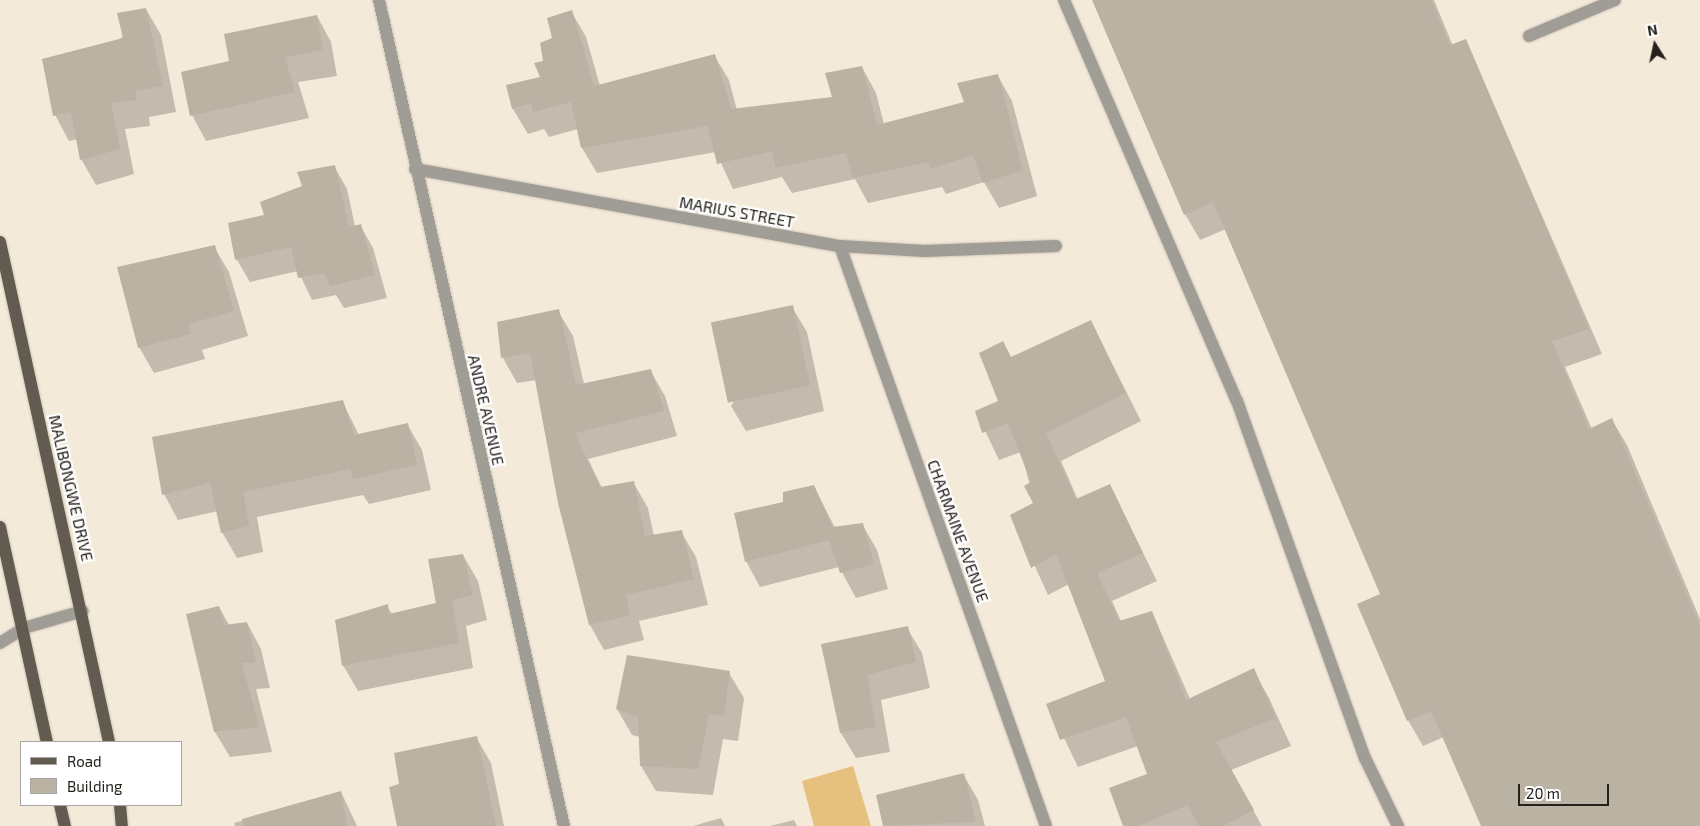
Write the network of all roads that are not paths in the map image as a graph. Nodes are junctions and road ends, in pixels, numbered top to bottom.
1 (379, 0) edge
2 (1064, 0) edge
3 (1615, 0) edge
4 (1529, 36) dead end
5 (416, 169) junction
6 (0, 242) edge
7 (840, 246) junction
8 (1056, 246) dead end
9 (0, 527) edge
10 (83, 612) junction
11 (24, 628) junction
12 (0, 643) edge
13 (47, 741) edge
14 (109, 741) edge
15 (60, 806) edge
16 (120, 806) edge
17 (65, 826) edge
18 (122, 826) edge
19 (564, 826) edge
20 (1046, 826) edge
21 (1398, 826) edge

1 - 5 street, ANDRE AVENUE
2 - 21 street
3 - 4 street
5 - 7 street, MARIUS STREET
5 - 19 street, ANDRE AVENUE
6 - 10 main road, MALIBONGWE DRIVE
7 - 8 street, MARIUS STREET
7 - 20 street, CHARMAINE AVENUE
9 - 11 main road
10 - 11 street
10 - 14 main road, MALIBONGWE DRIVE
11 - 12 street
11 - 13 main road
15 - 17 main road
16 - 18 main road

